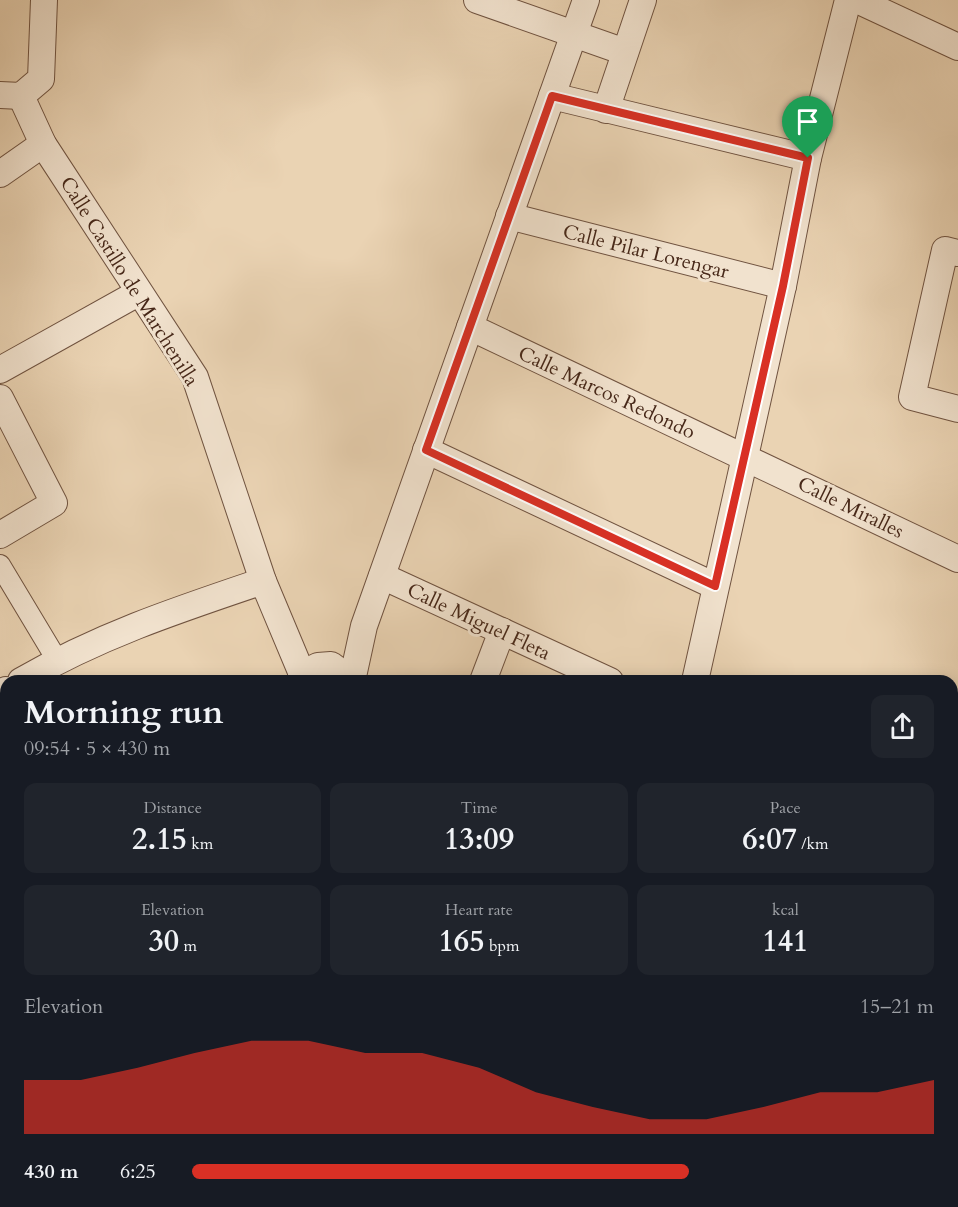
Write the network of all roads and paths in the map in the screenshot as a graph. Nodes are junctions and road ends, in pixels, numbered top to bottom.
1 (44, 0) edge
2 (477, 0) edge
3 (585, 0) edge
4 (643, 0) edge
5 (848, 0) edge
6 (857, 0) edge
7 (573, 36) junction
8 (958, 47) edge
9 (625, 52) junction
10 (10, 96) edge
11 (552, 96) junction
12 (606, 110) junction
13 (43, 144) junction
14 (808, 158) junction
15 (0, 174) edge
16 (509, 216) junction
17 (958, 253) edge
18 (783, 286) junction
19 (138, 292) junction
20 (470, 327) junction
21 (0, 370) edge
22 (0, 398) edge
23 (958, 409) edge
24 (426, 450) junction
25 (745, 456) junction
26 (0, 535) edge
27 (958, 559) edge
28 (0, 565) edge
29 (382, 576) junction
30 (263, 582) junction
31 (715, 586) junction
32 (364, 626) junction
33 (502, 631) junction
34 (57, 660) junction
35 (338, 673) edge
36 (31, 675) edge
37 (300, 675) edge
38 (304, 675) edge
39 (353, 675) edge
40 (485, 675) edge
41 (597, 675) edge
42 (696, 675) edge

1 - 10 street, Calle Castillo de Marchenilla
2 - 7 street
3 - 7 street
4 - 9 street
5 - 14 street
6 - 8 street
7 - 9 street
7 - 11 street
9 - 12 street
10 - 13 street, Calle Castillo de Marchenilla
11 - 12 street
11 - 16 street
12 - 14 street
13 - 15 street
13 - 19 street, Calle Castillo de Marchenilla
14 - 18 street
16 - 18 street, Calle Pilar Lorengar
16 - 20 street
17 - 23 street
18 - 25 street
19 - 21 street
19 - 30 street, Calle Castillo de Marchenilla
20 - 24 street
20 - 25 street, Calle Marcos Redondo
22 - 26 street
24 - 29 street
24 - 31 street
25 - 27 street, Calle Miralles
25 - 31 street
28 - 34 street
29 - 32 street
29 - 33 street, Calle Miguel Fleta
30 - 34 street
30 - 37 street, Calle Castillo de Marchenilla
31 - 42 street
32 - 35 street
32 - 39 street
33 - 40 street
33 - 41 street, Calle Miguel Fleta
34 - 36 street
35 - 38 street

